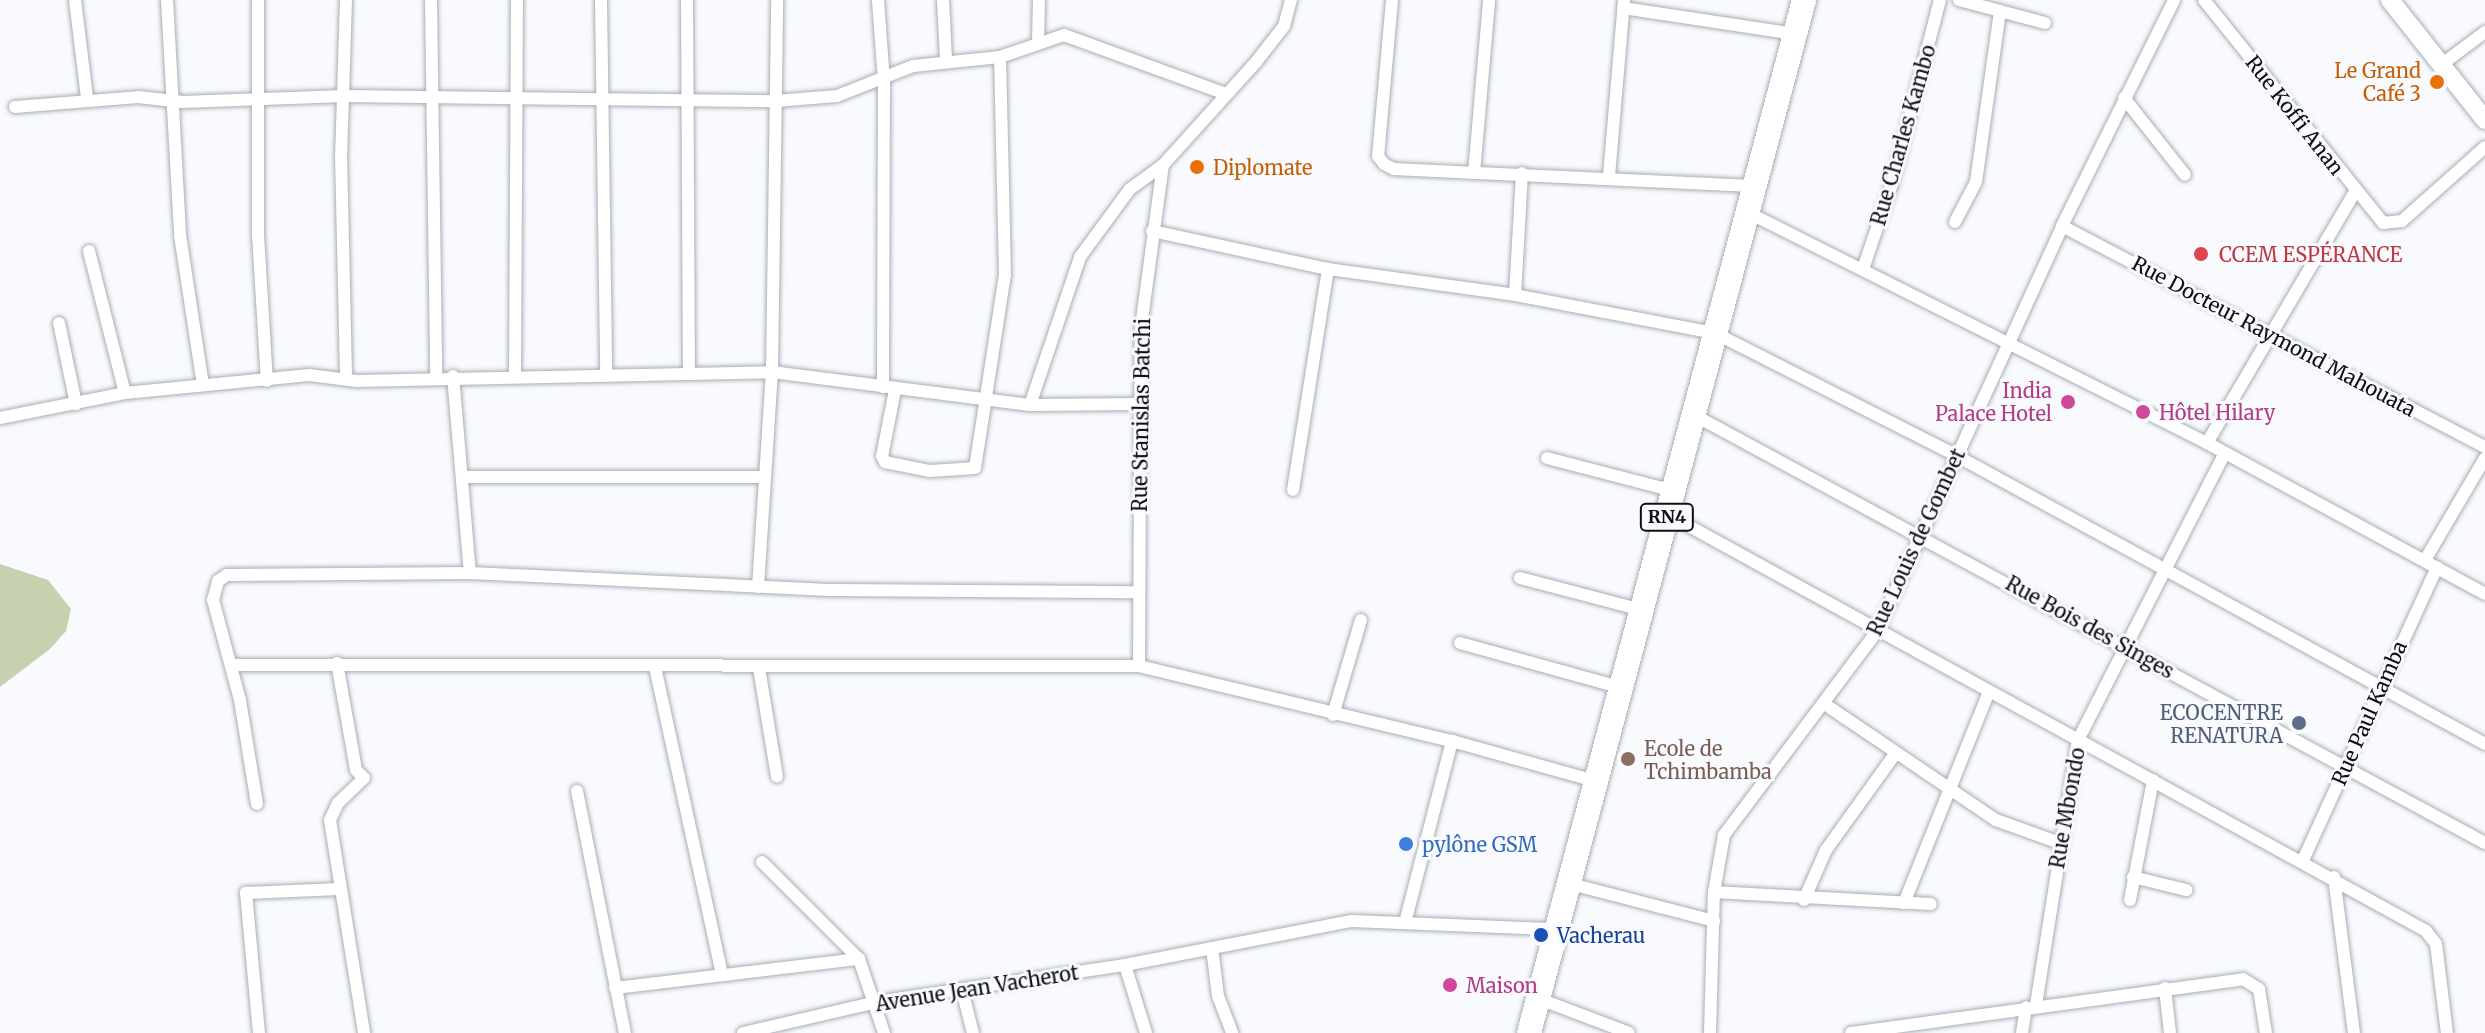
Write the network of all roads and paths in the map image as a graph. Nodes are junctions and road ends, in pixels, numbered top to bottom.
1 (75, 0) edge
2 (167, 0) edge
3 (258, 0) edge
4 (346, 0) edge
5 (431, 0) edge
6 (517, 0) edge
7 (601, 0) edge
8 (687, 0) edge
9 (777, 0) edge
10 (878, 0) edge
11 (943, 0) edge
12 (1039, 0) edge
13 (1291, 0) edge
14 (1392, 0) edge
15 (1489, 0) edge
16 (1804, 0) edge
17 (1940, 0) edge
18 (1959, 0) edge
19 (2174, 0) edge
20 (2204, 0) edge
21 (2390, 0) edge
22 (1623, 4) edge
23 (2000, 11) junction
24 (2045, 23) dead end
25 (2485, 32) edge
26 (1795, 34) junction
27 (1038, 43) junction
28 (1000, 57) junction
29 (946, 60) junction
30 (2441, 65) junction
31 (884, 81) junction
32 (1223, 93) junction
33 (260, 96) junction
34 (344, 96) junction
35 (602, 96) junction
36 (429, 97) junction
37 (518, 97) junction
38 (688, 97) junction
39 (87, 98) junction
40 (2124, 98) junction
41 (776, 101) junction
42 (173, 102) junction
43 (15, 107) dead end
44 (2485, 120) edge
45 (2485, 147) edge
46 (1163, 165) junction
47 (1474, 173) junction
48 (1522, 173) junction
49 (2185, 175) dead end
50 (1609, 176) junction
51 (1757, 186) junction
52 (2355, 192) junction
53 (1749, 213) junction
54 (1955, 222) dead end
55 (2062, 226) junction
56 (1152, 231) junction
57 (89, 251) dead end
58 (1328, 269) junction
59 (1863, 269) junction
60 (1515, 295) junction
61 (59, 323) dead end
62 (1715, 333) junction
63 (2273, 335) junction
64 (2009, 342) junction
65 (772, 372) junction
66 (689, 374) junction
67 (453, 376) junction
68 (515, 376) junction
69 (606, 376) junction
70 (436, 377) junction
71 (346, 379) junction
72 (267, 381) junction
73 (203, 385) junction
74 (889, 388) junction
75 (125, 393) junction
76 (982, 400) junction
77 (76, 404) junction
78 (1139, 404) junction
79 (1030, 405) junction
80 (1694, 415) junction
81 (0, 418) edge
82 (2207, 443) junction
83 (2485, 447) edge
84 (2225, 453) junction
85 (1957, 456) junction
86 (1547, 458) dead end
87 (2485, 458) edge
88 (463, 477) junction
89 (762, 477) junction
90 (1293, 490) dead end
91 (1670, 503) junction
92 (1922, 535) junction
93 (2425, 560) junction
94 (2437, 567) junction
95 (2167, 570) junction
96 (470, 573) junction
97 (1520, 578) dead end
98 (758, 587) junction
99 (1139, 592) junction
100 (2485, 594) edge
101 (1642, 610) junction
102 (1361, 620) dead end
103 (1877, 631) junction
104 (1460, 643) dead end
105 (2127, 648) junction
106 (337, 663) junction
107 (232, 665) junction
108 (1139, 666) junction
109 (655, 667) junction
110 (759, 668) junction
111 (1622, 688) junction
112 (2381, 688) junction
113 (1989, 692) junction
114 (1826, 705) junction
115 (1333, 715) junction
116 (2078, 740) junction
117 (1452, 741) junction
118 (2485, 744) edge
119 (1895, 754) junction
120 (2345, 766) junction
121 (777, 777) dead end
122 (2153, 780) junction
123 (1595, 781) junction
124 (577, 791) dead end
125 (1950, 792) junction
126 (257, 804) dead end
127 (2060, 843) junction
128 (2485, 843) edge
129 (2303, 860) junction
130 (762, 862) dead end
131 (2133, 877) junction
132 (2334, 877) junction
133 (1567, 883) junction
134 (340, 889) junction
135 (2186, 890) dead end
136 (1714, 892) junction
137 (1804, 900) junction
138 (2130, 900) dead end
139 (1904, 903) junction
140 (1931, 904) dead end
141 (1406, 919) junction
142 (1714, 921) junction
143 (1555, 929) junction
144 (1212, 948) junction
145 (859, 959) junction
146 (1125, 965) junction
147 (722, 974) junction
148 (615, 988) junction
149 (2165, 988) junction
150 (962, 990) junction
151 (1537, 998) junction
152 (877, 1002) junction
153 (2031, 1006) junction
154 (798, 1027) edge
155 (259, 1033) edge
156 (364, 1033) edge
157 (625, 1033) edge
158 (743, 1033) edge
159 (884, 1033) edge
160 (973, 1033) edge
161 (1146, 1033) edge
162 (1232, 1033) edge
163 (1529, 1033) edge
164 (1629, 1033) edge
165 (1710, 1033) edge
166 (1851, 1033) edge
167 (2022, 1033) edge
168 (2170, 1033) edge
169 (2266, 1033) edge
170 (2354, 1033) edge
171 (2447, 1033) edge

1 - 39 street
2 - 42 street
3 - 33 street
4 - 34 street
5 - 36 street
6 - 37 street
7 - 35 street
8 - 38 street
9 - 41 street
10 - 31 street
11 - 29 street
12 - 27 street
13 - 32 street
14 - 47 street
15 - 47 street
16 - 26 highway, RN4
17 - 59 street, Rue Charles Kambo
18 - 23 street
19 - 40 street, Rue Louis de Gombet
20 - 52 street, Rue Koffi Anan
21 - 30 street
22 - 26 street
22 - 50 street
23 - 24 street
23 - 54 street
25 - 30 street
26 - 51 highway, RN4
27 - 28 street
27 - 32 street
28 - 29 street
28 - 76 street
29 - 31 street
30 - 44 street
31 - 41 street
31 - 74 street
32 - 46 street
33 - 34 street
33 - 42 street
33 - 72 street
34 - 36 street
34 - 71 street
35 - 37 street
35 - 38 street
35 - 69 street
36 - 37 street
36 - 70 street
37 - 68 street
38 - 41 street
38 - 66 street
39 - 42 street
39 - 43 street
40 - 49 street
40 - 55 street, Rue Louis de Gombet
41 - 65 street
42 - 73 street
45 - 52 street, Rue Koffi Anan
46 - 56 street, Rue Stanislas Batchi
46 - 79 street
47 - 48 street
48 - 50 street
48 - 60 street
50 - 51 street
51 - 53 highway, RN4
52 - 63 street
53 - 59 street
53 - 62 highway, RN4
55 - 63 street, Rue Docteur Raymond Mahouata
55 - 64 street, Rue Louis de Gombet
56 - 58 street
56 - 78 street, Rue Stanislas Batchi
57 - 75 street
58 - 60 street
58 - 90 street
59 - 64 street
60 - 62 street
61 - 77 street
62 - 80 highway, RN4
62 - 85 street
63 - 82 street
63 - 83 street, Rue Docteur Raymond Mahouata
64 - 82 street
64 - 85 street, Rue Louis de Gombet
65 - 66 street
65 - 74 street
65 - 89 street
66 - 69 street
67 - 68 street
67 - 70 street
67 - 88 street
68 - 69 street
70 - 71 street
71 - 72 street
72 - 73 street
73 - 75 street
74 - 76 street
74 - 76 street
75 - 77 street
76 - 79 street
77 - 81 street
78 - 79 street
78 - 99 street, Rue Stanislas Batchi
80 - 91 highway, RN4
80 - 92 street, Rue Bois des Singes
82 - 84 street
84 - 93 street
84 - 95 street, Rue Mbondo
85 - 92 street, Rue Louis de Gombet
85 - 95 street
86 - 91 street
87 - 93 street
88 - 89 street
88 - 96 street
89 - 98 street
91 - 101 highway, RN4
91 - 103 street
92 - 103 street, Rue Louis de Gombet
92 - 105 street, Rue Bois des Singes
93 - 94 street
94 - 100 street
94 - 112 street, Rue Paul Kamba
95 - 105 street, Rue Mbondo
95 - 112 street
96 - 98 street
96 - 107 street
97 - 101 street
98 - 99 street
99 - 108 street, Rue Stanislas Batchi
101 - 111 highway, RN4
102 - 115 street
103 - 113 street
103 - 114 street, Rue Louis de Gombet
104 - 111 street
105 - 116 street, Rue Mbondo
105 - 120 street, Rue Bois des Singes
106 - 107 street
106 - 109 street
106 - 134 street
107 - 126 street
108 - 110 street
108 - 115 street
109 - 110 street
109 - 147 street
110 - 121 street
111 - 123 highway, RN4
112 - 118 street
112 - 120 street, Rue Paul Kamba
113 - 116 street
113 - 125 street
114 - 119 street
114 - 136 street, Rue Louis de Gombet
115 - 117 street
116 - 122 street
116 - 127 street, Rue Mbondo
117 - 123 street
117 - 141 street
119 - 125 street
119 - 137 street
120 - 128 street, Rue Bois des Singes
120 - 129 street, Rue Paul Kamba
122 - 129 street
122 - 131 street
123 - 133 highway, RN4
124 - 148 street
125 - 127 street
125 - 139 street
127 - 153 street, Rue Mbondo
129 - 132 street
130 - 145 street
131 - 135 street
131 - 138 street
132 - 170 street
132 - 171 street
133 - 142 street
133 - 143 highway, RN4
134 - 155 street
134 - 156 street
136 - 137 street
136 - 142 street, Rue Louis de Gombet
137 - 139 street
139 - 140 street
141 - 143 street
141 - 144 street, Avenue Jean Vacherot
142 - 165 street, Rue Louis de Gombet
143 - 151 highway, RN4
144 - 146 street, Avenue Jean Vacherot
144 - 162 street
145 - 147 street
145 - 152 street
146 - 150 street, Avenue Jean Vacherot
146 - 161 street
147 - 148 street
148 - 157 street
149 - 153 street
149 - 168 street
149 - 169 street
150 - 152 street, Avenue Jean Vacherot
150 - 160 street
151 - 163 highway, RN4
151 - 164 street
152 - 154 street, Avenue Jean Vacherot
152 - 159 street
153 - 166 street
153 - 167 street, Rue Mbondo
154 - 158 street, Avenue Jean Vacherot

